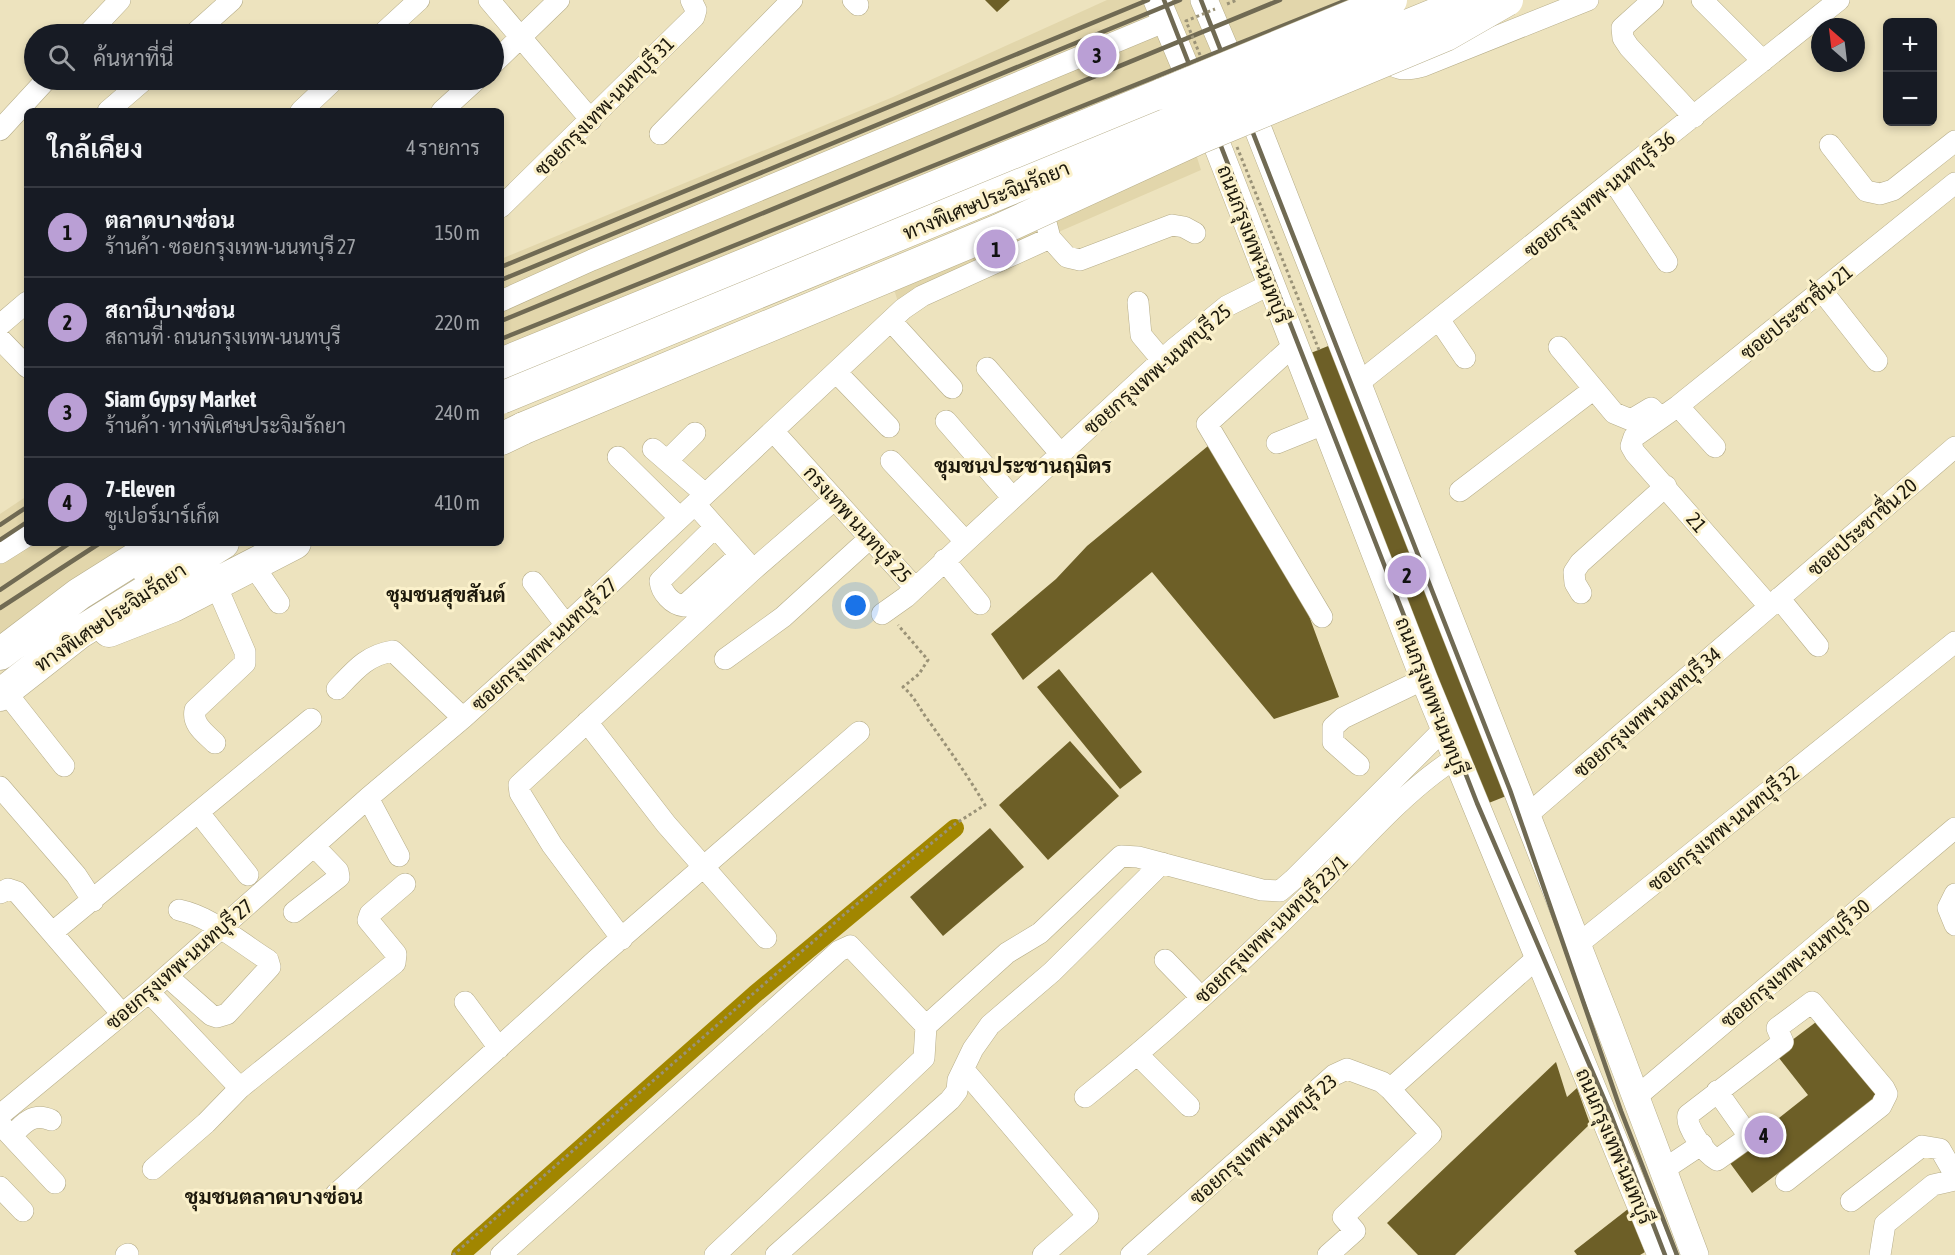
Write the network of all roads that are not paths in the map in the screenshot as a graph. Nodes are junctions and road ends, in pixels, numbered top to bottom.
1 (120, 0) edge
2 (231, 0) edge
3 (419, 0) edge
4 (489, 0) edge
5 (559, 0) edge
6 (691, 0) edge
7 (792, 0) edge
8 (1391, 0) edge
9 (1470, 0) edge
10 (1506, 0) edge
11 (1588, 0) edge
12 (1653, 0) edge
13 (1702, 0) edge
14 (1839, 0) edge
15 (1210, 5) edge
16 (1162, 10) edge
17 (97, 24) edge
18 (205, 24) edge
19 (393, 24) edge
20 (521, 37) junction
21 (504, 53) edge
22 (1379, 53) junction
23 (1763, 61) junction
24 (37, 90) edge
25 (132, 90) edge
26 (326, 90) edge
27 (465, 90) edge
28 (1247, 101) junction
29 (313, 107) edge
30 (111, 108) edge
31 (445, 108) edge
32 (1205, 114) junction
33 (1694, 117) junction
34 (591, 120) junction
35 (0, 130) edge
36 (660, 134) dead end
37 (1955, 141) edge
38 (1830, 146) dead end
39 (1036, 174) junction
40 (1614, 182) junction
41 (1955, 183) edge
42 (504, 204) edge
43 (1196, 233) dead end
44 (1050, 238) junction
45 (1667, 262) dead end
46 (1269, 285) junction
47 (1822, 291) junction
48 (504, 300) edge
49 (1138, 302) dead end
50 (24, 305) edge
51 (891, 321) junction
52 (1440, 321) junction
53 (0, 325) edge
54 (0, 339) edge
55 (1559, 347) dead end
56 (1306, 348) junction
57 (1465, 358) dead end
58 (1162, 360) junction
59 (1877, 361) dead end
60 (504, 363) edge
61 (24, 364) edge
62 (987, 368) dead end
63 (836, 372) junction
64 (1356, 385) junction
65 (1683, 385) dead end
66 (952, 387) dead end
67 (1594, 389) junction
68 (504, 391) edge
69 (504, 397) edge
70 (1678, 406) junction
71 (1656, 413) junction
72 (946, 421) dead end
73 (1324, 424) junction
74 (889, 427) dead end
75 (772, 431) junction
76 (513, 433) edge
77 (695, 433) dead end
78 (1634, 437) joint
79 (1277, 443) dead end
80 (1715, 447) dead end
81 (1955, 447) edge
82 (1060, 453) junction
83 (618, 457) dead end
84 (891, 461) dead end
85 (1666, 486) junction
86 (1460, 491) dead end
87 (1012, 497) junction
88 (835, 499) junction
89 (693, 506) junction
90 (1405, 511) junction
91 (1364, 525) junction
92 (716, 527) junction
93 (24, 538) edge
94 (870, 538) junction
95 (965, 541) junction
96 (155, 546) edge
97 (180, 546) edge
98 (220, 546) edge
99 (221, 546) edge
100 (289, 546) edge
101 (0, 554) edge
102 (944, 560) junction
103 (747, 563) junction
104 (253, 565) junction
105 (534, 582) dead end
106 (216, 585) junction
107 (915, 588) junction
108 (1581, 593) dead end
109 (1774, 602) junction
110 (279, 603) dead end
111 (980, 604) dead end
112 (882, 614) dead end
113 (1322, 617) dead end
114 (566, 625) junction
115 (100, 634) junction
116 (1955, 642) edge
117 (1818, 646) dead end
118 (0, 654) edge
119 (724, 659) dead end
120 (0, 668) edge
121 (1424, 679) junction
122 (337, 689) dead end
123 (4, 702) edge
124 (463, 718) junction
125 (312, 719) dead end
126 (587, 722) junction
127 (1444, 728) junction
128 (859, 732) dead end
129 (215, 743) dead end
130 (1456, 758) junction
131 (1359, 765) dead end
132 (64, 766) dead end
133 (0, 787) edge
134 (368, 798) junction
135 (199, 813) junction
136 (1525, 817) junction
137 (1955, 828) edge
138 (314, 846) junction
139 (399, 856) dead end
140 (1162, 863) junction
141 (704, 868) junction
142 (248, 875) dead end
143 (405, 884) dead end
144 (0, 893) edge
145 (1955, 894) edge
146 (93, 901) junction
147 (179, 910) dead end
148 (294, 912) dead end
149 (1955, 925) edge
150 (220, 930) junction
151 (53, 932) junction
152 (766, 938) dead end
153 (622, 939) junction
154 (1577, 945) junction
155 (1537, 958) junction
156 (1165, 960) dead end
157 (167, 976) junction
158 (149, 992) junction
159 (1200, 996) junction
160 (465, 1002) dead end
161 (122, 1014) junction
162 (926, 1026) junction
163 (499, 1048) junction
164 (1138, 1054) junction
165 (964, 1070) junction
166 (240, 1088) junction
167 (1390, 1089) junction
168 (1717, 1091) junction
169 (1085, 1097) dead end
170 (1635, 1098) junction
171 (1189, 1106) dead end
172 (1602, 1116) junction
173 (3, 1118) edge
174 (51, 1120) dead end
175 (1702, 1144) junction
176 (153, 1169) dead end
177 (1663, 1170) junction
178 (1955, 1175) edge
179 (1955, 1180) edge
180 (1786, 1181) dead end
181 (55, 1183) dead end
182 (0, 1187) edge
183 (336, 1194) dead end
184 (1851, 1201) dead end
185 (23, 1211) dead end
186 (1656, 1253) edge
187 (501, 1255) edge
188 (715, 1255) edge
189 (776, 1255) edge
190 (1043, 1255) edge
191 (1131, 1255) edge
192 (1328, 1255) edge
193 (1695, 1255) edge
194 (1880, 1255) edge

1 - 17 street
2 - 18 street
3 - 19 street
4 - 20 street
5 - 20 street
6 - 34 street, ซอยกรุงเทพ-นนทบุรี 31
7 - 36 street
8 - 60 highway, ทางพิเศษประจิมรัถยา, bridge
9 - 69 highway, ทางพิเศษประจิมรัถยา, bridge
10 - 22 street
10 - 76 highway, bridge
11 - 22 street
12 - 33 street
13 - 23 street
14 - 23 street, ซอยกรุงเทพ-นนทบุรี 36
15 - 28 main road, ถนนกรุงเทพ-นนทบุรี
16 - 32 main road, ถนนกรุงเทพ-นนทบุรี
16 - 48 street
20 - 21 street
20 - 34 street
22 - 28 street
23 - 33 street, ซอยกรุงเทพ-นนทบุรี 36
24 - 35 street
25 - 30 street
26 - 29 street
27 - 31 street
28 - 32 main road
28 - 64 main road, ถนนกรุงเทพ-นนทบุรี
32 - 39 main road
32 - 46 main road, ถนนกรุงเทพ-นนทบุรี
33 - 40 street, ซอยกรุงเทพ-นนทบุรี 36
34 - 42 street, ซอยกรุงเทพ-นนทบุรี 31
37 - 38 street
39 - 44 street
39 - 68 main road
40 - 45 street
40 - 52 street, ซอยกรุงเทพ-นนทบุรี 36
41 - 47 street, ซอยประชาชื่น 21
43 - 44 street
44 - 51 street, ซอยกรุงเทพ-นนทบุรี 27
46 - 56 main road, ถนนกรุงเทพ-นนทบุรี
46 - 58 street, ซอยกรุงเทพ-นนทบุรี 25
47 - 59 street
47 - 70 street, ซอยประชาชื่น 21
49 - 58 street
50 - 53 street
51 - 63 street, ซอยกรุงเทพ-นนทบุรี 27
51 - 66 street
52 - 57 street
52 - 64 street, ซอยกรุงเทพ-นนทบุรี 36
54 - 61 street
55 - 67 street
56 - 73 main road, ถนนกรุงเทพ-นนทบุรี
56 - 113 street
58 - 82 street, ซอยกรุงเทพ-นนทบุรี 25
62 - 82 street
63 - 74 street
63 - 75 street, ซอยกรุงเทพ-นนทบุรี 27
64 - 90 main road, ถนนกรุงเทพ-นนทบุรี
65 - 71 street
67 - 71 street
67 - 86 street
70 - 71 street, ซอยประชาชื่น 21
70 - 80 street
71 - 78 street, ซอยประชาชื่น 21
72 - 87 street
73 - 79 street
73 - 91 main road, ถนนกรุงเทพ-นนทบุรี
75 - 88 street, กรงเทพ นนทบุรี 25
75 - 89 street, ซอยกรุงเทพ-นนทบุรี 27
77 - 89 street
78 - 85 street, 21
81 - 109 street, ซอยประชาชื่น 20
82 - 87 street, ซอยกรุงเทพ-นนทบุรี 25
83 - 89 street
84 - 95 street
85 - 108 street
85 - 109 street, 21
87 - 95 street, ซอยกรุงเทพ-นนทบุรี 25
88 - 94 street, กรงเทพ นนทบุรี 25
88 - 103 street
89 - 92 street
89 - 114 street, ซอยกรุงเทพ-นนทบุรี 27
90 - 91 main road
90 - 136 main road, ถนนกรุงเทพ-นนทบุรี
91 - 121 main road, ถนนกรุงเทพ-นนทบุรี
92 - 103 street
92 - 103 street
93 - 101 street
94 - 107 street, กรงเทพ นนทบุรี 25
94 - 119 street
95 - 102 street, ซอยกรุงเทพ-นนทบุรี 25
96 - 118 highway, ทางพิเศษประจิมรัถยา
97 - 120 main road
98 - 123 highway, ทางพิเศษประจิมรัถยา
99 - 115 main road
100 - 104 highway
102 - 107 street, กรงเทพ นนทบุรี 25
102 - 111 street
103 - 126 street
104 - 106 highway
104 - 110 street
105 - 114 street
106 - 115 highway
106 - 129 street
107 - 112 street
109 - 117 street, 21
109 - 136 street, ซอยกรุงเทพ-นนทบุรี 34
114 - 124 street, ซอยกรุงเทพ-นนทบุรี 27
115 - 123 main road
116 - 154 street, ซอยกรุงเทพ-นนทบุรี 32
121 - 127 main road, ถนนกรุงเทพ-นนทบุรี
121 - 131 street
122 - 124 street
123 - 132 street
124 - 134 street, ซอยกรุงเทพ-นนทบุรี 27
125 - 135 street
126 - 141 street
126 - 153 street
127 - 130 main road, ถนนกรุงเทพ-นนทบุรี
127 - 140 street
128 - 141 street
130 - 155 main road, ถนนกรุงเทพ-นนทบุรี
130 - 159 street, ซอยกรุงเทพ-นนทบุรี 23/1
133 - 146 street
134 - 138 street, ซอยกรุงเทพ-นนทบุรี 27
134 - 139 street
135 - 142 street
135 - 146 street
136 - 154 main road, ถนนกรุงเทพ-นนทบุรี
137 - 170 street, ซอยกรุงเทพ-นนทบุรี 30
138 - 148 street
138 - 150 street, ซอยกรุงเทพ-นนทบุรี 27
140 - 162 street
140 - 165 street
141 - 152 street
141 - 153 street
143 - 166 street
144 - 151 street
145 - 149 street
146 - 151 street
147 - 150 street
150 - 157 street, ซอยกรุงเทพ-นนทบุรี 27
150 - 157 street
151 - 161 street
153 - 163 street
154 - 170 main road, ถนนกรุงเทพ-นนทบุรี
155 - 167 street
155 - 172 main road, ถนนกรุงเทพ-นนทบุรี
156 - 159 street
157 - 158 street, ซอยกรุงเทพ-นนทบุรี 27
158 - 161 street, ซอยกรุงเทพ-นนทบุรี 27
158 - 166 street
159 - 164 street, ซอยกรุงเทพ-นนทบุรี 23/1
160 - 163 street
161 - 173 street, ซอยกรุงเทพ-นนทบุรี 27
162 - 187 street
162 - 188 street
163 - 183 street
164 - 169 street, ซอยกรุงเทพ-นนทบุรี 23/1
164 - 171 street
165 - 189 street
165 - 190 street
166 - 176 street
167 - 191 street, ซอยกรุงเทพ-นนทบุรี 23
167 - 192 street, ซอยกรุงเทพ-นนทบุรี 23
168 - 175 street
168 - 175 street
168 - 180 street
170 - 172 main road
170 - 177 main road, ถนนกรุงเทพ-นนทบุรี
172 - 186 main road, ถนนกรุงเทพ-นนทบุรี
173 - 174 street
173 - 181 street
175 - 177 street
177 - 193 main road, ถนนกรุงเทพ-นนทบุรี
178 - 184 street
179 - 194 street
182 - 185 street

